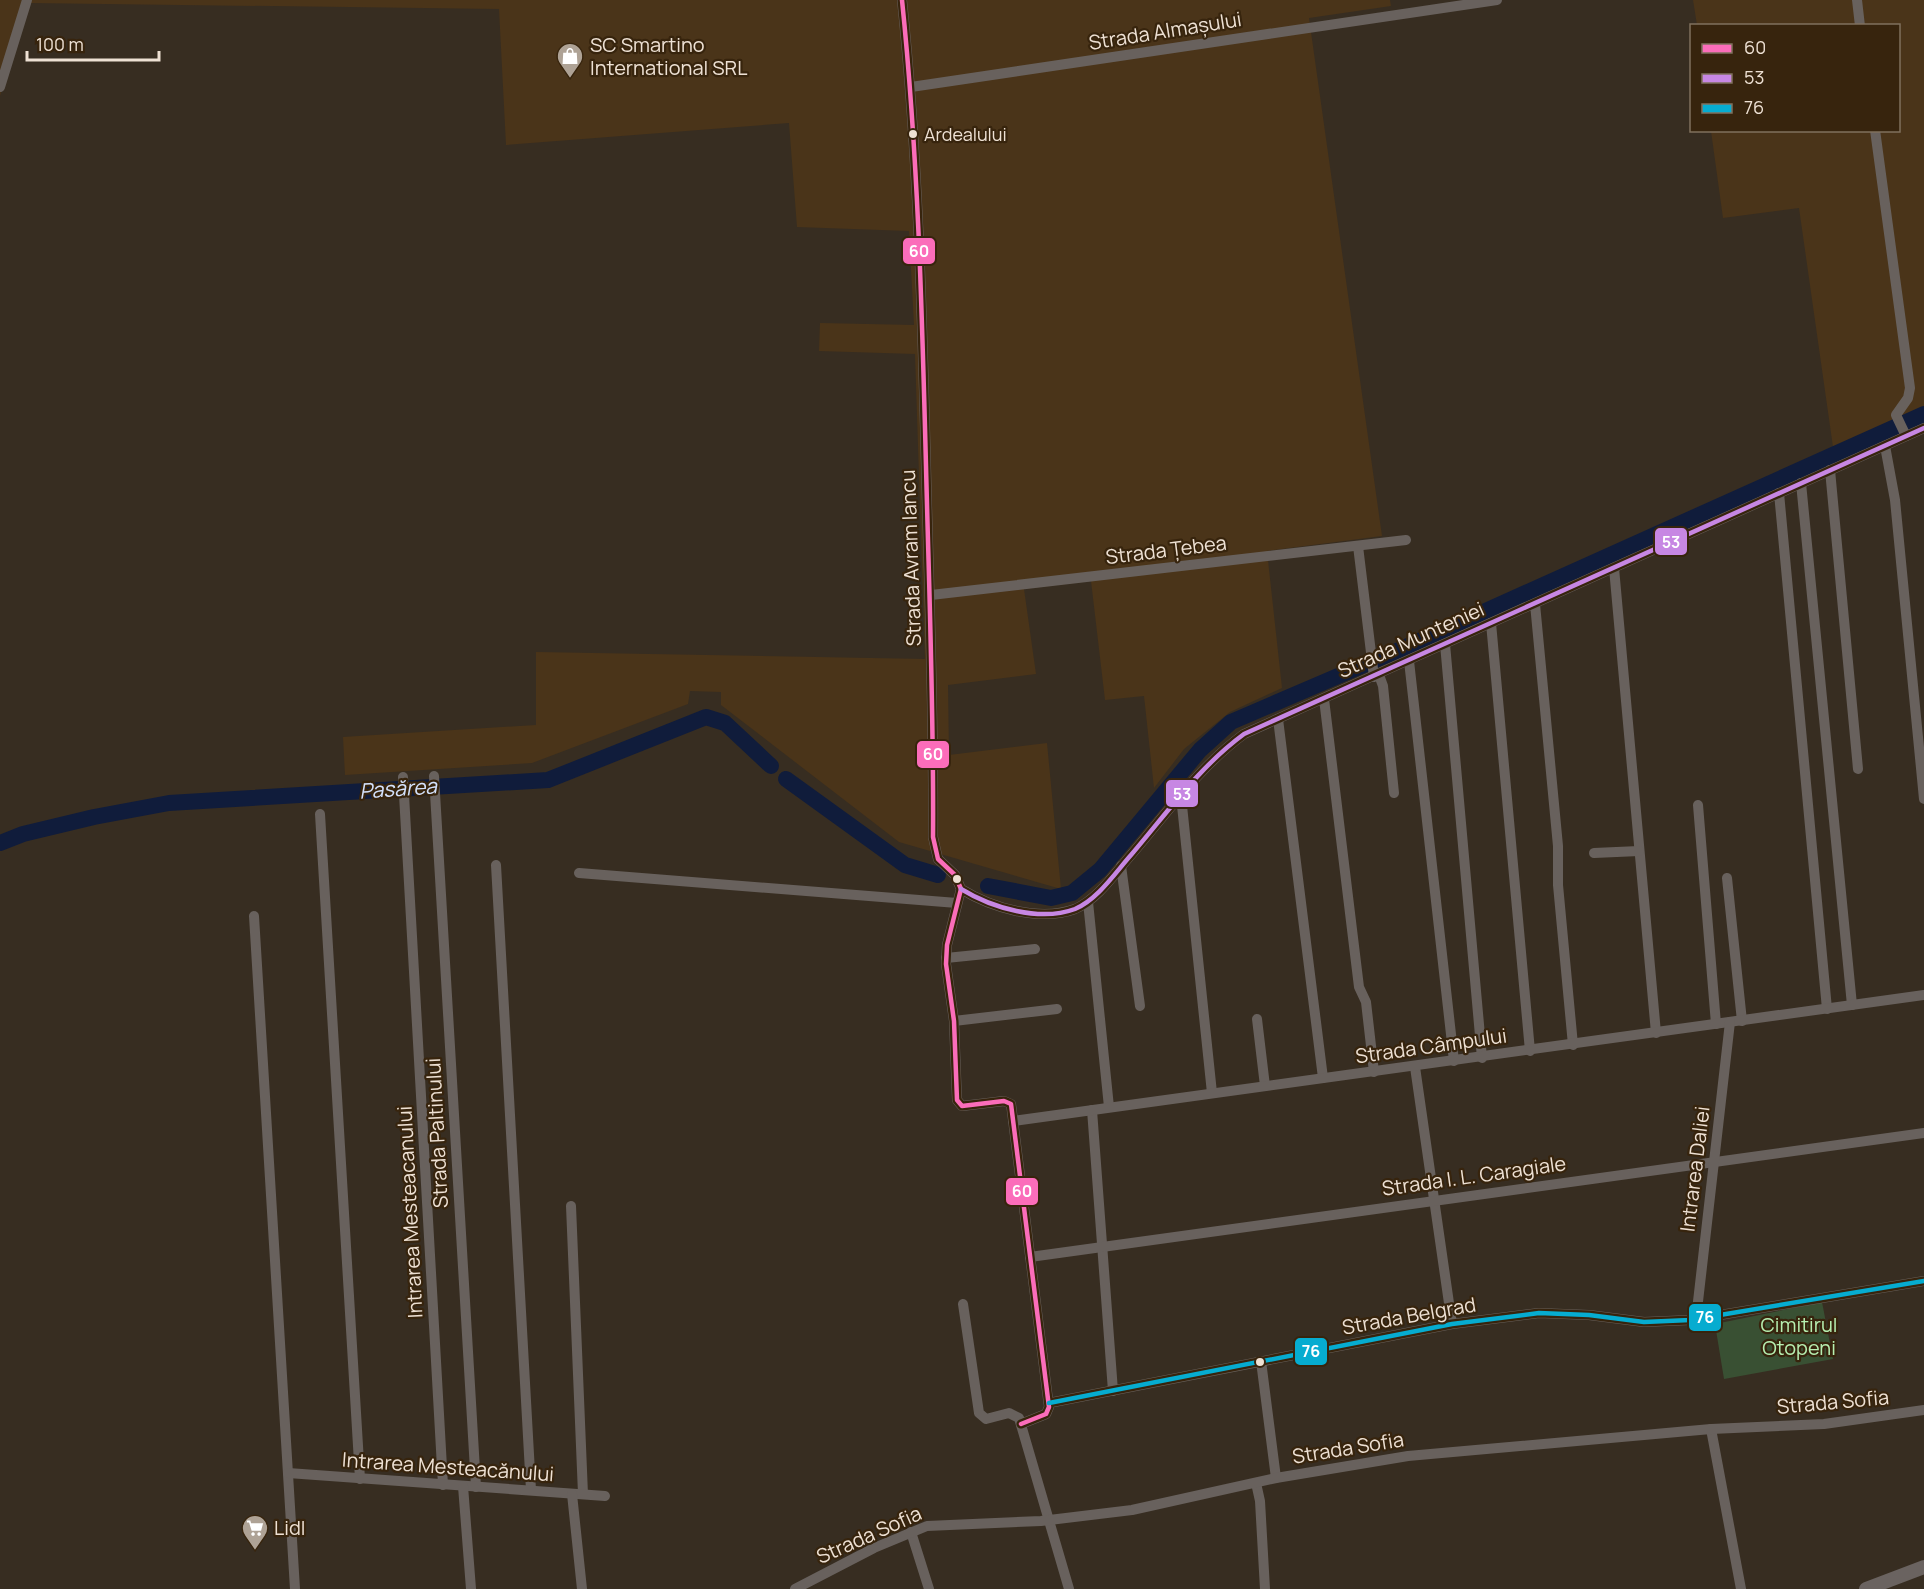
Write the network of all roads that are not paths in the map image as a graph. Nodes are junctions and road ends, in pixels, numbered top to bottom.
1 (27, 0) edge
2 (902, 0) edge
3 (1497, 0) edge
4 (1857, 0) edge
5 (1860, 24) edge
6 (0, 87) edge
7 (910, 87) junction
8 (1875, 132) edge
9 (1924, 428) edge
10 (1905, 434) junction
11 (1885, 446) junction
12 (1830, 470) junction
13 (1801, 483) junction
14 (1779, 493) junction
15 (1406, 540) dead end
16 (1358, 546) junction
17 (1614, 568) junction
18 (931, 595) junction
19 (1535, 604) junction
20 (1844, 614) junction
21 (1491, 623) junction
22 (1445, 644) junction
23 (1409, 661) junction
24 (1374, 669) junction
25 (1324, 699) junction
26 (1278, 719) junction
27 (1859, 728) dead end
28 (1858, 769) dead end
29 (434, 776) dead end
30 (404, 777) dead end
31 (1394, 793) dead end
32 (1180, 796) junction
33 (1924, 799) edge
34 (1698, 805) dead end
35 (320, 814) dead end
36 (1640, 850) junction
37 (1594, 853) dead end
38 (496, 866) dead end
39 (1121, 866) junction
40 (579, 873) dead end
41 (1727, 878) dead end
42 (961, 889) junction
43 (1088, 902) junction
44 (957, 903) junction
45 (254, 916) dead end
46 (1035, 949) dead end
47 (946, 958) junction
48 (1924, 995) edge
49 (1852, 1005) junction
50 (1140, 1006) dead end
51 (1057, 1009) dead end
52 (1827, 1009) junction
53 (1257, 1019) dead end
54 (954, 1021) junction
55 (1736, 1021) junction
56 (1716, 1024) junction
57 (1656, 1033) junction
58 (1573, 1045) junction
59 (1530, 1051) junction
60 (1482, 1058) junction
61 (1454, 1061) junction
62 (1415, 1067) junction
63 (1374, 1072) junction
64 (1323, 1078) junction
65 (1265, 1086) junction
66 (1212, 1093) junction
67 (1109, 1107) junction
68 (1092, 1110) junction
69 (1013, 1121) junction
70 (1924, 1133) edge
71 (1713, 1161) junction
72 (1434, 1200) junction
73 (571, 1206) dead end
74 (1102, 1247) junction
75 (1030, 1257) junction
76 (1924, 1281) edge
77 (963, 1305) dead end
78 (1696, 1319) junction
79 (1452, 1324) junction
80 (1261, 1362) junction
81 (1113, 1390) junction
82 (1048, 1403) junction
83 (1924, 1410) edge
84 (1021, 1424) junction
85 (1711, 1429) junction
86 (288, 1473) junction
87 (1276, 1478) junction
88 (360, 1479) junction
89 (1256, 1483) junction
90 (443, 1485) junction
91 (463, 1486) junction
92 (476, 1487) junction
93 (531, 1490) junction
94 (578, 1494) junction
95 (605, 1496) dead end
96 (1049, 1520) junction
97 (910, 1532) junction
98 (1924, 1567) edge
99 (295, 1589) edge
100 (471, 1589) edge
101 (582, 1589) edge
102 (795, 1589) edge
103 (929, 1589) edge
104 (1069, 1589) edge
105 (1265, 1589) edge
106 (1742, 1589) edge
107 (1866, 1589) edge

1 - 6 street
2 - 7 street, Strada Avram Iancu
3 - 7 street, Strada Almașului
4 - 5 street
7 - 18 street, Strada Avram Iancu
8 - 10 street
9 - 10 street, Strada Munteniei
10 - 11 street, Strada Munteniei
11 - 12 street, Strada Munteniei
11 - 33 street
12 - 13 street, Strada Munteniei
12 - 20 street
13 - 14 street, Strada Munteniei
13 - 49 street
14 - 17 street, Strada Munteniei
14 - 52 street
15 - 16 street, Strada Țebea
16 - 18 street, Strada Țebea
16 - 24 street
17 - 19 street, Strada Munteniei
17 - 36 street
18 - 42 street, Strada Avram Iancu
19 - 21 street, Strada Munteniei
19 - 58 street
20 - 27 street
20 - 28 street
21 - 22 street, Strada Munteniei
21 - 59 street
22 - 23 street, Strada Munteniei
22 - 60 street
23 - 24 street, Strada Munteniei
23 - 61 street
24 - 25 street, Strada Munteniei
24 - 31 street
25 - 26 street, Strada Munteniei
25 - 63 street
26 - 32 street, Strada Munteniei
26 - 64 street
29 - 92 street, Strada Paltinului
30 - 90 street, Intrarea Mesteacanului
32 - 39 street, Strada Munteniei
32 - 66 street
34 - 56 street
35 - 88 street
36 - 37 street
36 - 57 street
38 - 93 street
39 - 43 street, Strada Munteniei
39 - 50 street
40 - 44 street
41 - 55 street, Intrarea Daliei
42 - 43 street, Strada Munteniei
42 - 44 street
43 - 67 street
44 - 47 street
45 - 86 street
46 - 47 street
47 - 54 street
48 - 49 street, Strada Câmpului
49 - 52 street, Strada Câmpului
51 - 54 street
52 - 55 street, Strada Câmpului
53 - 65 street
54 - 69 street
55 - 56 street, Strada Câmpului
55 - 71 street, Intrarea Daliei
56 - 57 street, Strada Câmpului
57 - 58 street, Strada Câmpului
58 - 59 street, Strada Câmpului
59 - 60 street, Strada Câmpului
60 - 61 street, Strada Câmpului
61 - 62 street, Strada Câmpului
62 - 63 street, Strada Câmpului
62 - 72 street
63 - 64 street, Strada Câmpului
64 - 65 street, Strada Câmpului
65 - 66 street, Strada Câmpului
66 - 67 street, Strada Câmpului
67 - 68 street, Strada Câmpului
68 - 69 street, Strada Câmpului
68 - 74 street
69 - 75 street
70 - 71 street, Strada I. L. Caragiale
71 - 72 street, Strada I. L. Caragiale
71 - 78 street, Intrarea Daliei
72 - 74 street, Strada I. L. Caragiale
72 - 79 street
73 - 94 street
74 - 75 street, Strada I. L. Caragiale
74 - 81 street
75 - 82 street
76 - 78 street, Strada Belgrad
77 - 84 street
78 - 79 street, Strada Belgrad
79 - 80 street, Strada Belgrad
80 - 81 street, Strada Belgrad
80 - 87 street
81 - 82 street, Strada Belgrad
82 - 84 street
83 - 85 street, Strada Sofia
84 - 96 street
85 - 87 street, Strada Sofia
85 - 106 street
86 - 88 street, Intrarea Mesteacănului
86 - 99 street
87 - 89 street, Strada Sofia
88 - 90 street, Intrarea Mesteacănului
89 - 96 street, Strada Sofia
89 - 105 street
90 - 91 street, Intrarea Mesteacănului
91 - 92 street, Intrarea Mesteacănului
91 - 100 street
92 - 93 street, Intrarea Mesteacănului
93 - 94 street, Intrarea Mesteacănului
94 - 95 street, Intrarea Mesteacănului
94 - 101 street
96 - 97 street, Strada Sofia
96 - 104 street
97 - 102 street, Strada Sofia
97 - 103 street
98 - 107 main road

